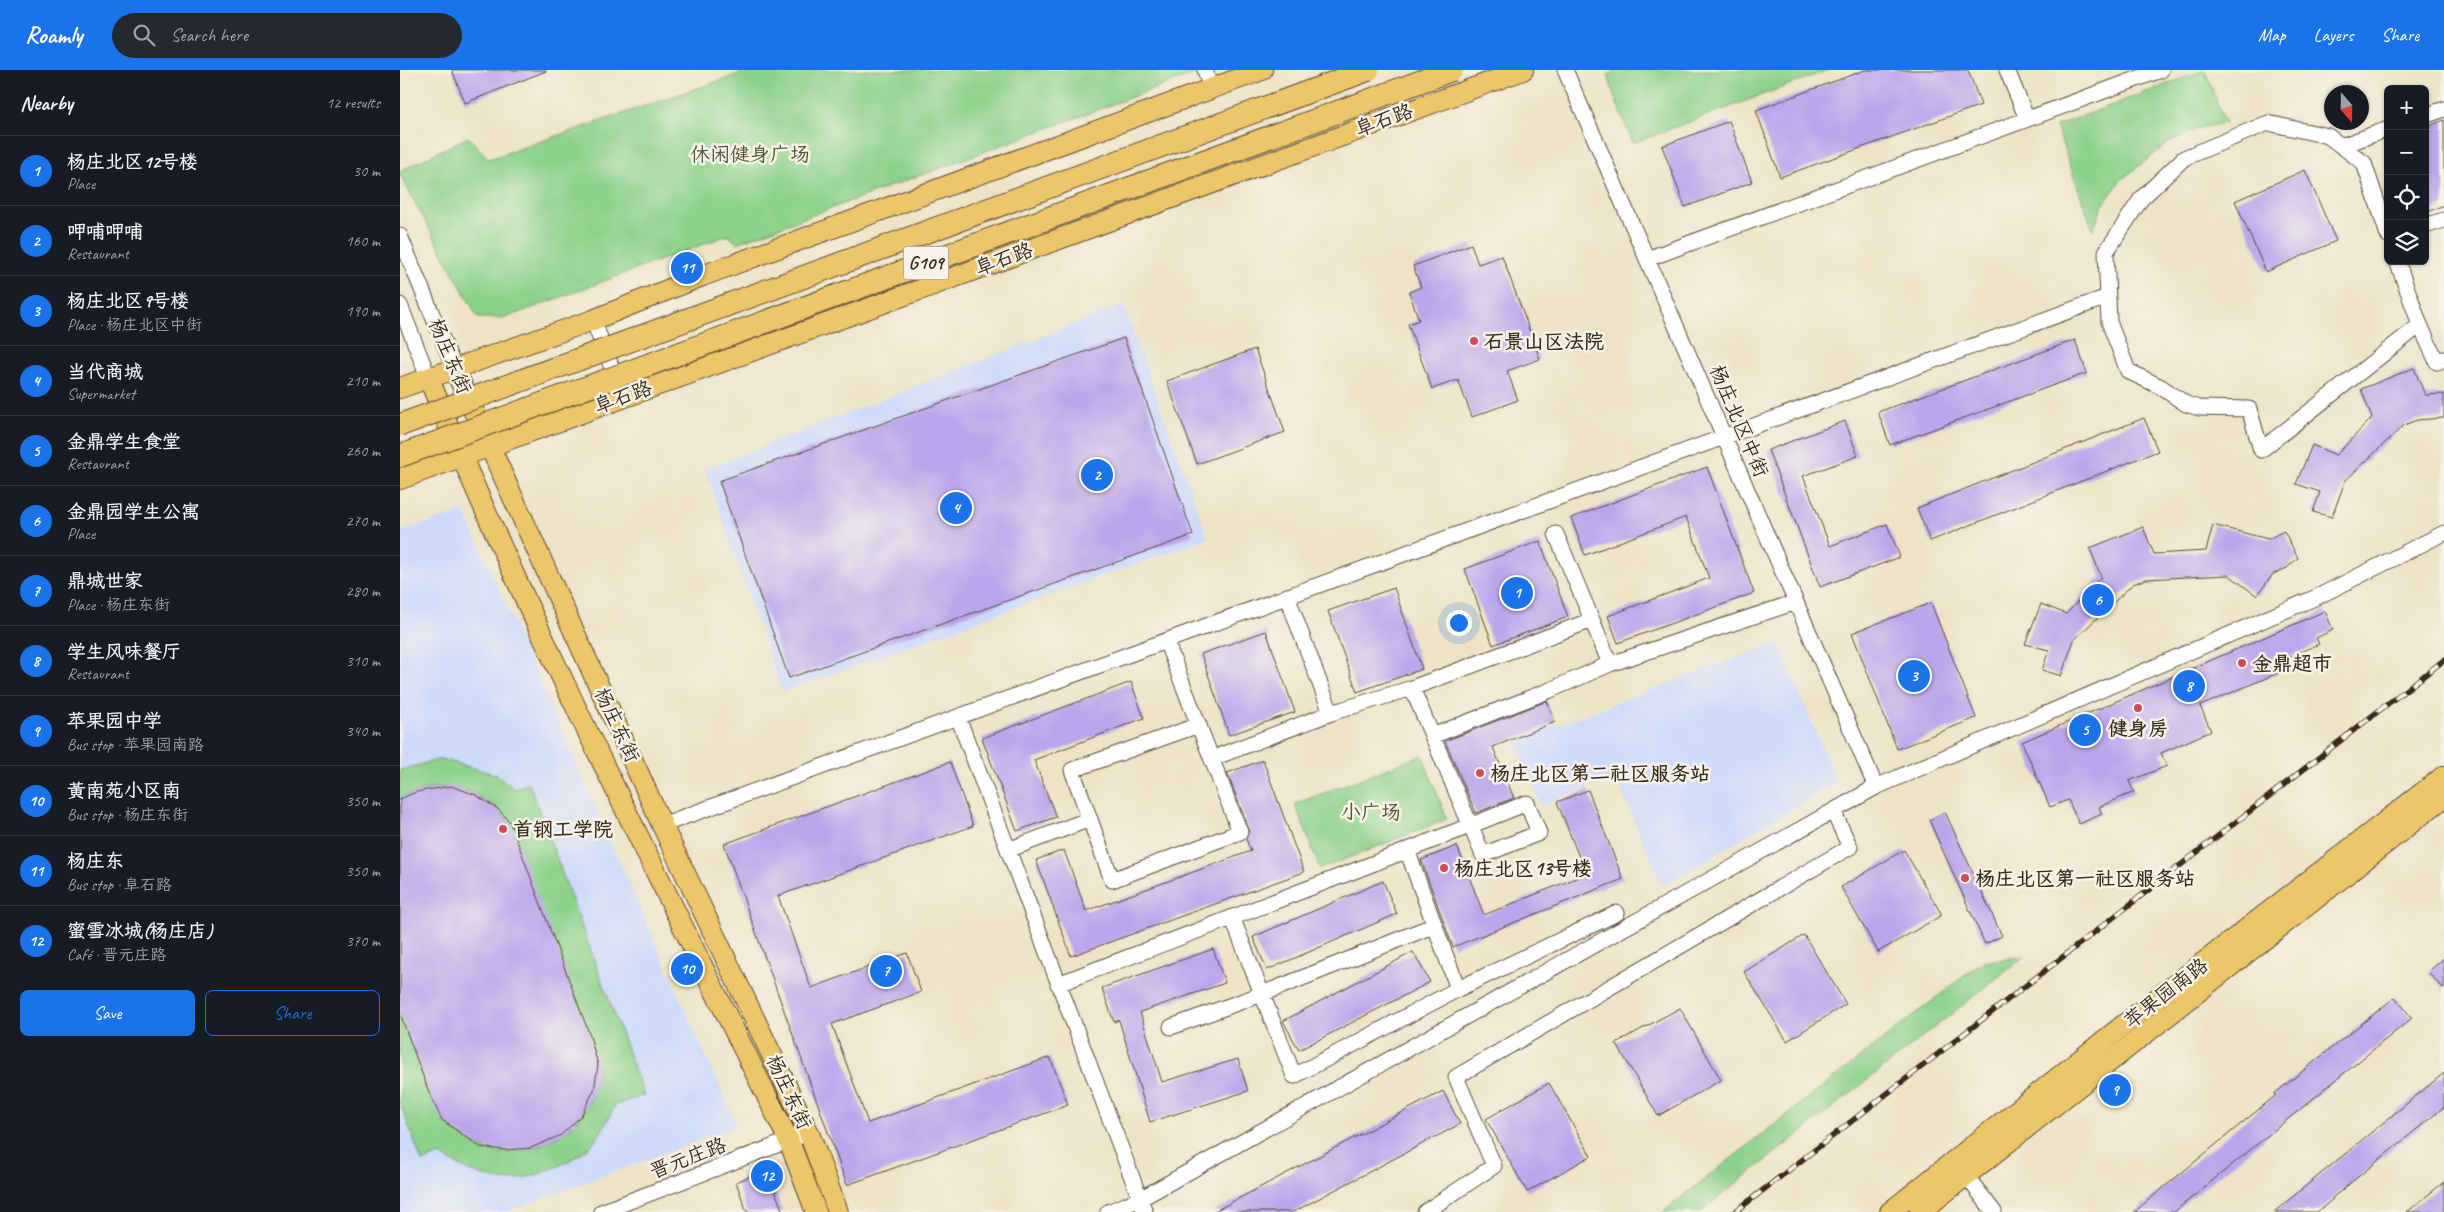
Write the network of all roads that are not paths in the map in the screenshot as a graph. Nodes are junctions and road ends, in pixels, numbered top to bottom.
1 (1205, 70) edge
2 (1262, 70) edge
3 (1368, 70) edge
4 (1452, 70) edge
5 (1523, 70) edge
6 (1566, 70) edge
7 (2007, 70) edge
8 (2161, 70) edge
9 (1211, 89) junction
10 (2444, 109) edge
11 (2429, 115) edge
12 (2027, 119) junction
13 (2385, 130) edge
14 (2341, 146) junction
15 (2444, 220) edge
16 (2384, 223) edge
17 (2429, 225) edge
18 (400, 236) edge
19 (1647, 259) junction
20 (2398, 265) edge
21 (2107, 297) junction
22 (400, 305) edge
23 (593, 320) junction
24 (2420, 325) junction
25 (2444, 359) edge
26 (455, 370) junction
27 (429, 379) junction
28 (400, 388) edge
29 (624, 397) junction
30 (400, 425) edge
31 (1724, 437) junction
32 (489, 446) junction
33 (400, 456) edge
34 (461, 457) junction
35 (400, 480) edge
36 (2444, 533) edge
37 (1556, 534) dead end
38 (1287, 596) junction
39 (1796, 602) junction
40 (1592, 620) junction
41 (1166, 641) junction
42 (1610, 664) junction
43 (1412, 688) junction
44 (1331, 713) junction
45 (958, 717) junction
46 (1199, 725) junction
47 (1432, 736) junction
48 (1221, 755) dead end
49 (2444, 776) edge
50 (1876, 787) junction
51 (2444, 797) edge
52 (1833, 811) junction
53 (1090, 819) junction
54 (662, 825) junction
55 (1008, 850) junction
56 (1407, 850) junction
57 (1617, 913) dead end
58 (1232, 917) junction
59 (1435, 925) junction
60 (1058, 984) junction
61 (1458, 989) junction
62 (1262, 994) junction
63 (1171, 1027) dead end
64 (809, 1133) junction
65 (789, 1141) junction
66 (1961, 1169) junction
67 (1143, 1205) edge
68 (601, 1212) edge
69 (816, 1212) edge
70 (838, 1212) edge
71 (1108, 1212) edge
72 (1425, 1212) edge
73 (1890, 1212) edge
74 (1920, 1212) edge
75 (1994, 1212) edge

1 - 9 street
2 - 9 main road
3 - 30 highway, G109, bridge
4 - 33 highway, 阜石路 / G109, bridge
5 - 29 main road, 阜石路
6 - 19 street, 杨庄北区中街
7 - 12 street
8 - 12 street
9 - 23 main road
10 - 11 street
12 - 19 street
13 - 14 street
14 - 16 street
14 - 21 street
15 - 17 street
18 - 26 street, 杨庄东街
19 - 31 street, 杨庄北区中街
20 - 24 street
21 - 24 street
21 - 31 street
22 - 27 street, 杨庄东街
23 - 26 main road
23 - 29 street
24 - 25 street
26 - 27 main road
26 - 32 main road, 杨庄东街
27 - 28 main road
27 - 34 main road, 杨庄东街
29 - 32 main road, 阜石路
31 - 38 street
31 - 39 street, 杨庄北区中街
32 - 34 main road, 阜石路
32 - 54 main road, 杨庄东街
34 - 35 main road, 阜石路
34 - 65 main road, 杨庄东街
36 - 50 street
37 - 40 street
38 - 41 street
38 - 44 street
39 - 42 street
39 - 50 street, 杨庄北区中街
40 - 42 street
40 - 43 street
41 - 45 street
41 - 46 street
42 - 47 street
43 - 44 street
43 - 47 street
44 - 48 street
45 - 54 street
45 - 55 street
46 - 53 street
46 - 53 street
47 - 56 street
49 - 66 main road, 苹果园南路
50 - 52 street
51 - 66 main road, 苹果园南路
52 - 67 street
52 - 72 street
53 - 55 street
54 - 64 main road, 杨庄东街
55 - 60 street
56 - 58 street
56 - 59 street
57 - 61 street
58 - 60 street
58 - 62 street
59 - 61 street
59 - 62 street
60 - 67 street
61 - 62 street
62 - 63 street
64 - 65 street, 晋元庄路
64 - 70 main road, 杨庄东街
65 - 68 street, 晋元庄路
65 - 69 main road, 杨庄东街
66 - 73 main road, 苹果园南路
66 - 74 main road, 苹果园南路
66 - 75 street
67 - 71 street

